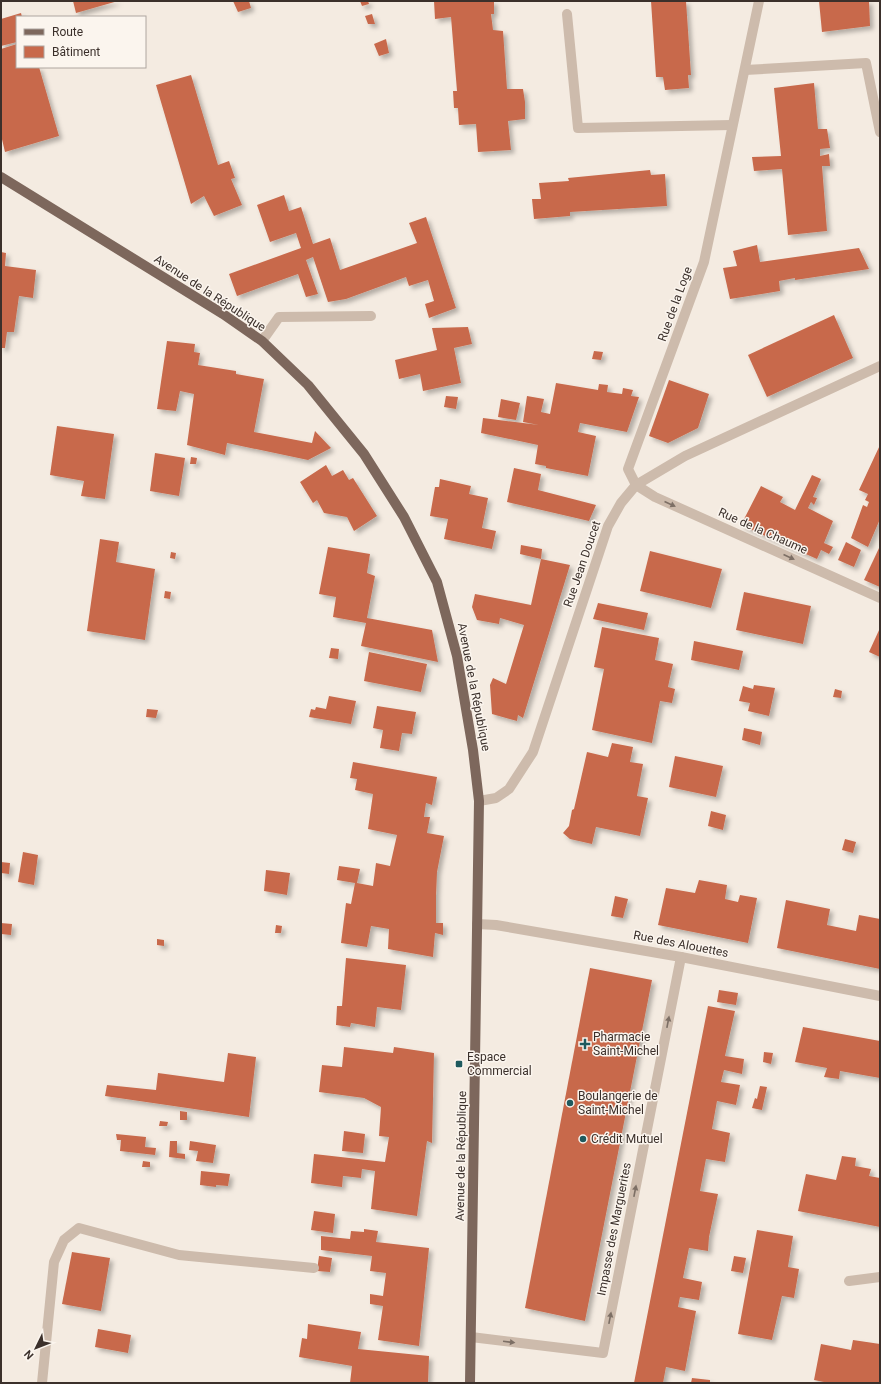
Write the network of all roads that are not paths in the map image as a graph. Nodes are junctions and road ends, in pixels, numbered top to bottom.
1 (759, 1) edge
2 (567, 14) dead end
3 (745, 70) junction
4 (732, 124) junction
5 (880, 132) edge
6 (1, 177) edge
7 (371, 316) dead end
8 (262, 341) junction
9 (880, 366) edge
10 (636, 485) junction
11 (880, 598) edge
12 (479, 801) junction
13 (477, 924) junction
14 (681, 957) junction
15 (880, 996) edge
16 (314, 1268) dead end
17 (880, 1277) edge
18 (849, 1281) dead end
19 (471, 1337) junction
20 (42, 1383) edge
21 (470, 1383) edge

1 - 3 street, Rue de la Loge
2 - 4 street
3 - 4 street, Rue de la Loge
3 - 5 street
4 - 10 street, Rue de la Loge
6 - 8 main road, Avenue de la République
7 - 8 street
8 - 12 main road, Avenue de la République
9 - 10 street, Rue Jean Doucet
10 -> 11 street, Rue de la Chaume
10 - 12 street, Rue Jean Doucet
12 - 13 main road, Avenue de la République
13 - 14 street, Rue des Alouettes
13 - 19 main road, Avenue de la République
14 - 15 street, Rue des Alouettes
19 -> 14 street, Impasse des Marguerites
16 - 20 street
17 - 18 street
19 - 21 main road, Avenue de la République

